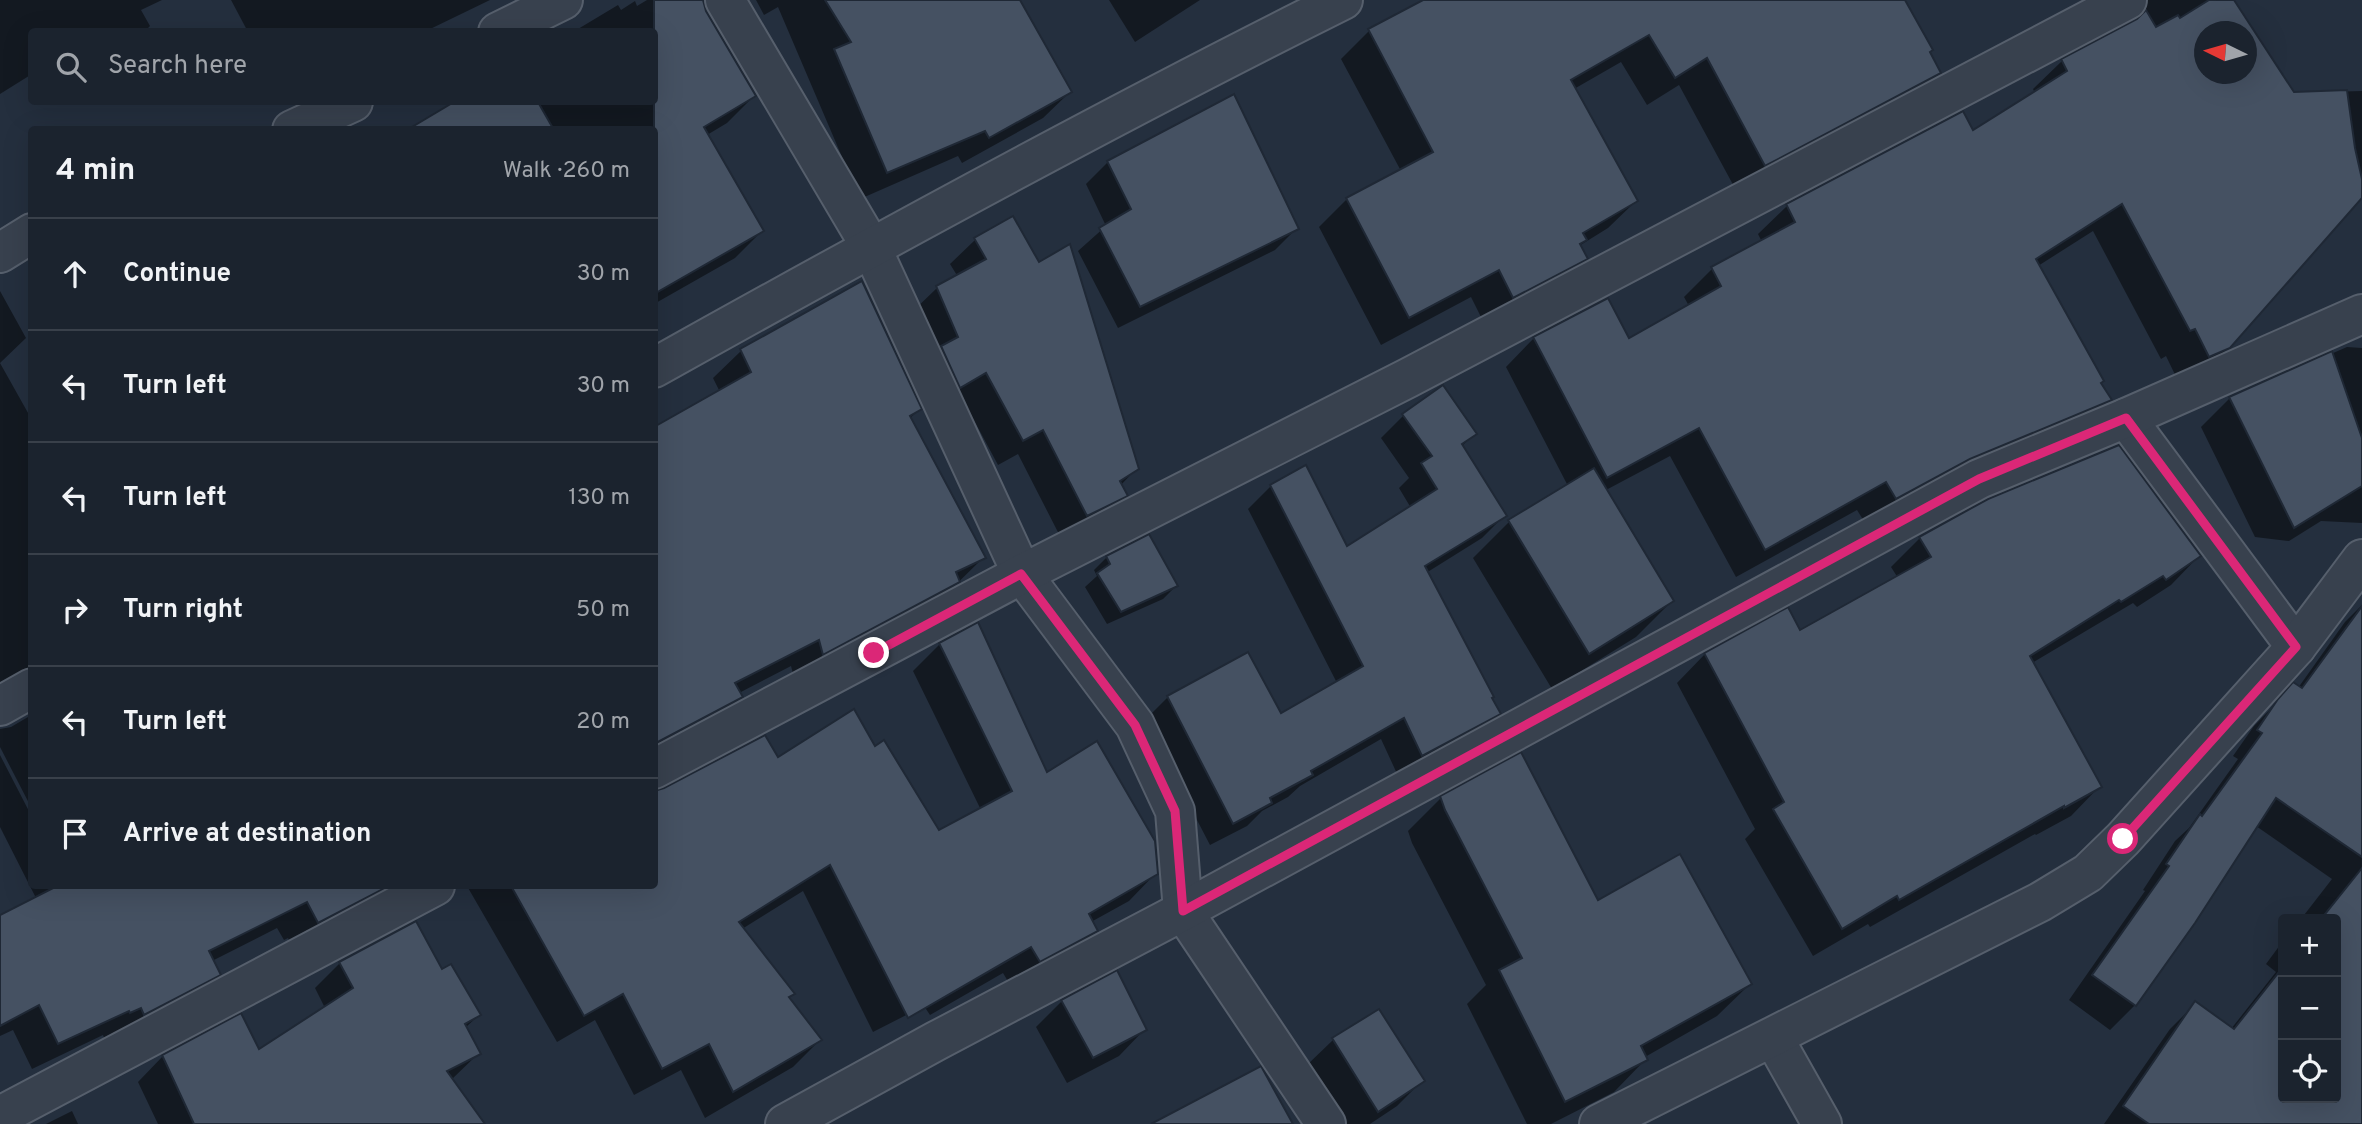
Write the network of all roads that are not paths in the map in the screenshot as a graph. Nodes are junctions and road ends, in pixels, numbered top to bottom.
1 (563, 0) edge
2 (725, 0) edge
3 (1343, 0) edge
4 (2127, 0) edge
5 (506, 28) edge
6 (347, 105) edge
7 (309, 126) edge
8 (28, 236) edge
9 (871, 247) junction
10 (0, 253) edge
11 (2362, 314) edge
12 (658, 366) edge
13 (2126, 418) junction
14 (2362, 559) edge
15 (1021, 574) junction
16 (2296, 647) junction
17 (28, 690) edge
18 (0, 706) edge
19 (658, 767) edge
20 (429, 889) edge
21 (1183, 911) junction
22 (1773, 1037) junction
23 (0, 1116) edge
24 (785, 1124) edge
25 (1326, 1124) edge
26 (1599, 1124) edge
27 (1822, 1124) edge

1 - 5 street
2 - 9 street
3 - 9 street
4 - 15 street
6 - 7 street
8 - 10 street
9 - 12 street
9 - 15 street
11 - 13 street
13 - 16 street
13 - 21 street
14 - 16 street
15 - 19 street
15 - 21 street
16 - 22 street
17 - 18 street
20 - 23 street
21 - 24 street
21 - 25 street
22 - 26 street
22 - 27 street

